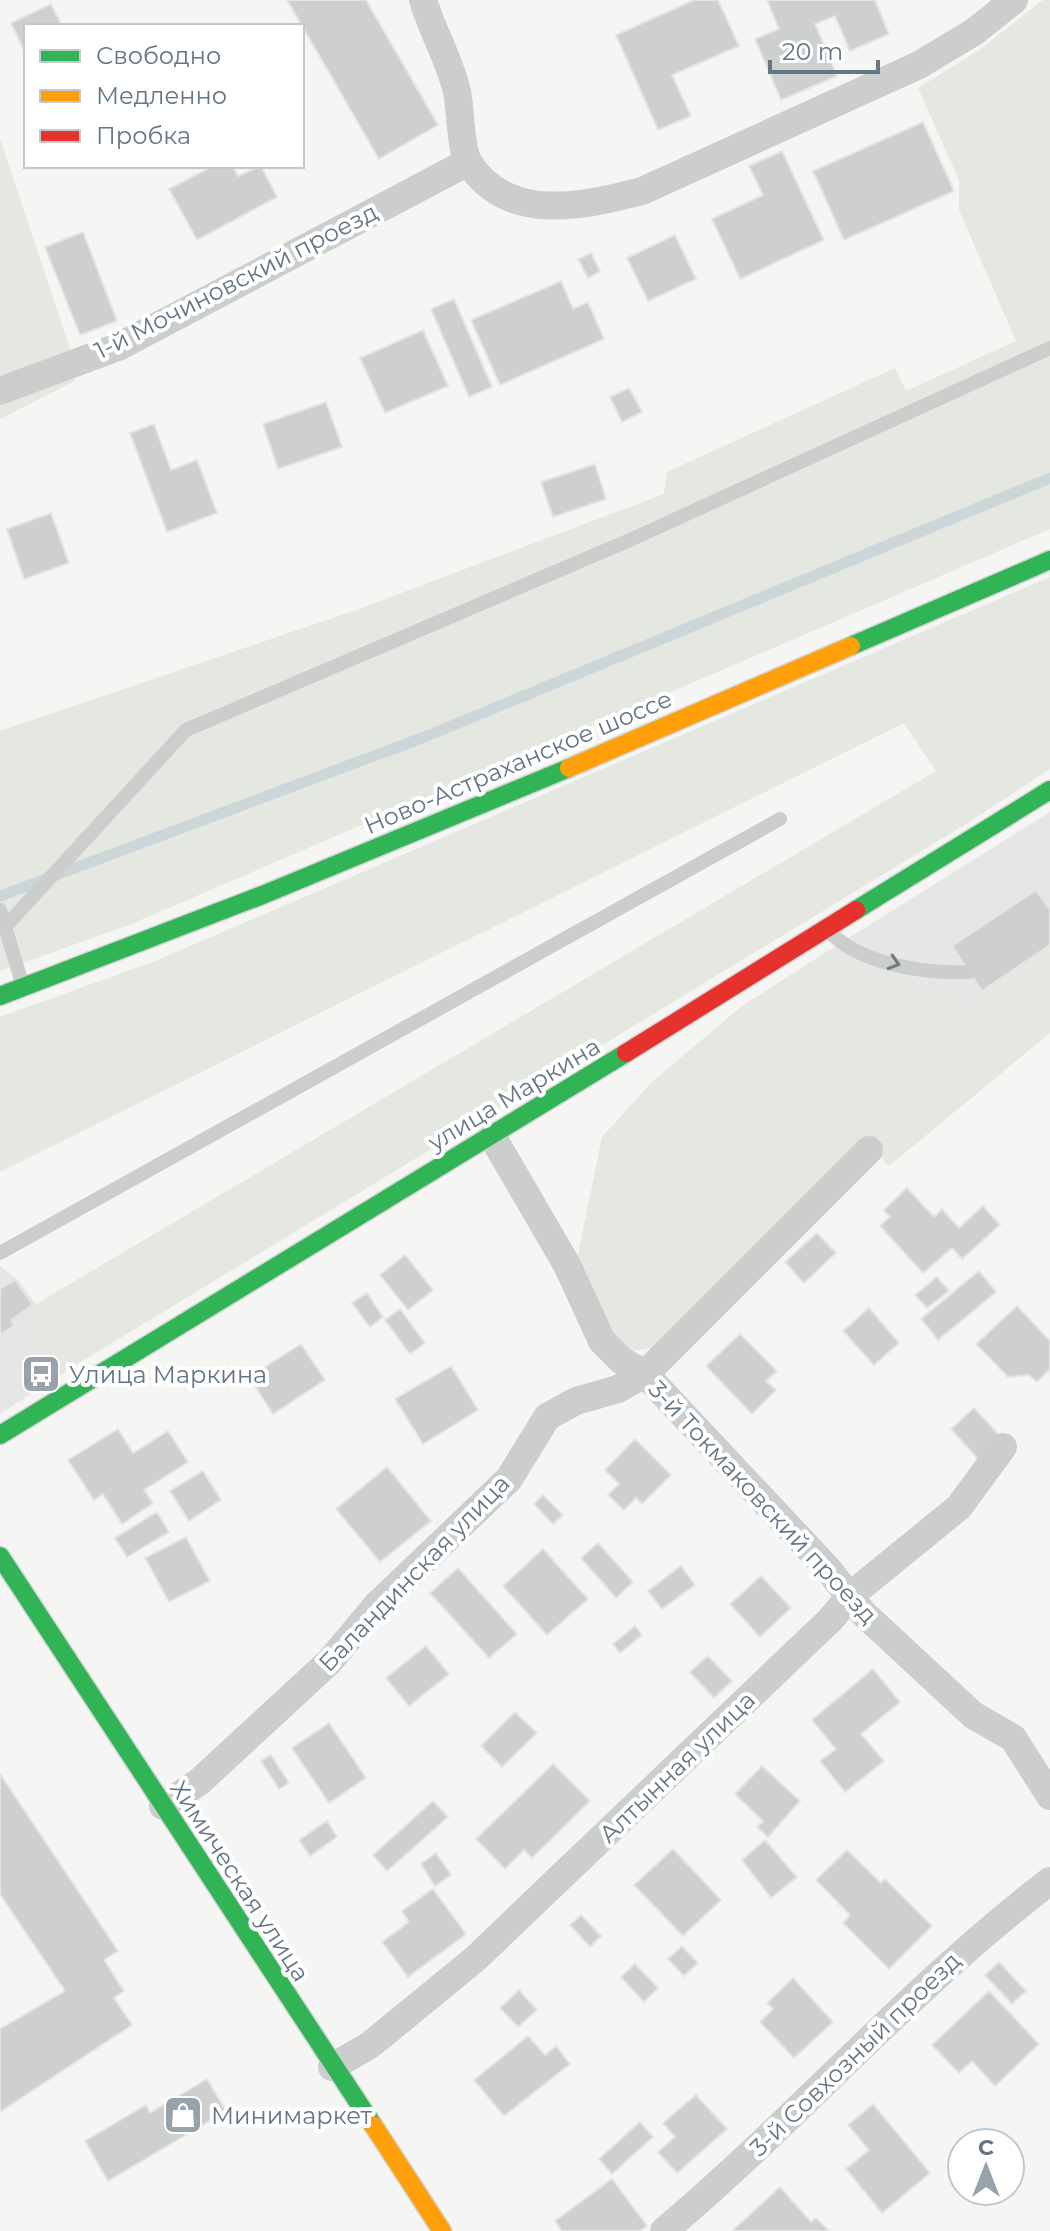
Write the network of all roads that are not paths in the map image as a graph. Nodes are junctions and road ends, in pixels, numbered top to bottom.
1 (423, 0) edge
2 (1014, 0) edge
3 (468, 162) junction
4 (1050, 348) edge
5 (0, 391) edge
6 (1050, 560) edge
7 (1050, 790) edge
8 (780, 819) dead end
9 (0, 910) edge
10 (4, 928) junction
11 (827, 930) junction
12 (969, 972) dead end
13 (24, 987) junction
14 (0, 996) edge
15 (492, 1136) junction
16 (869, 1150) dead end
17 (0, 1253) edge
18 (645, 1374) junction
19 (0, 1435) edge
20 (1003, 1447) dead end
21 (0, 1556) edge
22 (851, 1595) junction
23 (1050, 1796) edge
24 (163, 1806) junction
25 (1050, 1881) edge
26 (332, 2067) junction
27 (442, 2231) edge
28 (664, 2231) edge

1 - 3 street
2 - 3 street
3 - 5 street, 1-й Мочиновский проезд
4 - 10 lane
6 - 13 street, Ново-Астраханское шоссе
7 - 11 street, улица Маркина
8 - 17 lane
9 - 10 lane
10 - 13 lane
11 -> 12 lane
11 - 15 street, улица Маркина
13 - 14 street, Ново-Астраханское шоссе
15 - 18 street, 3-й Токмаковский проезд
15 - 19 street, улица Маркина
16 - 18 street, Баландинская улица
18 - 22 street, 3-й Токмаковский проезд
18 - 24 street, Баландинская улица
20 - 22 street, Алтынная улица
21 - 24 street, Химическая улица
22 - 23 street, 3-й Токмаковский проезд
22 - 26 street, Алтынная улица
24 - 26 street, Химическая улица
25 - 28 street, 3-й Совхозный проезд
26 - 27 street, Химическая улица

